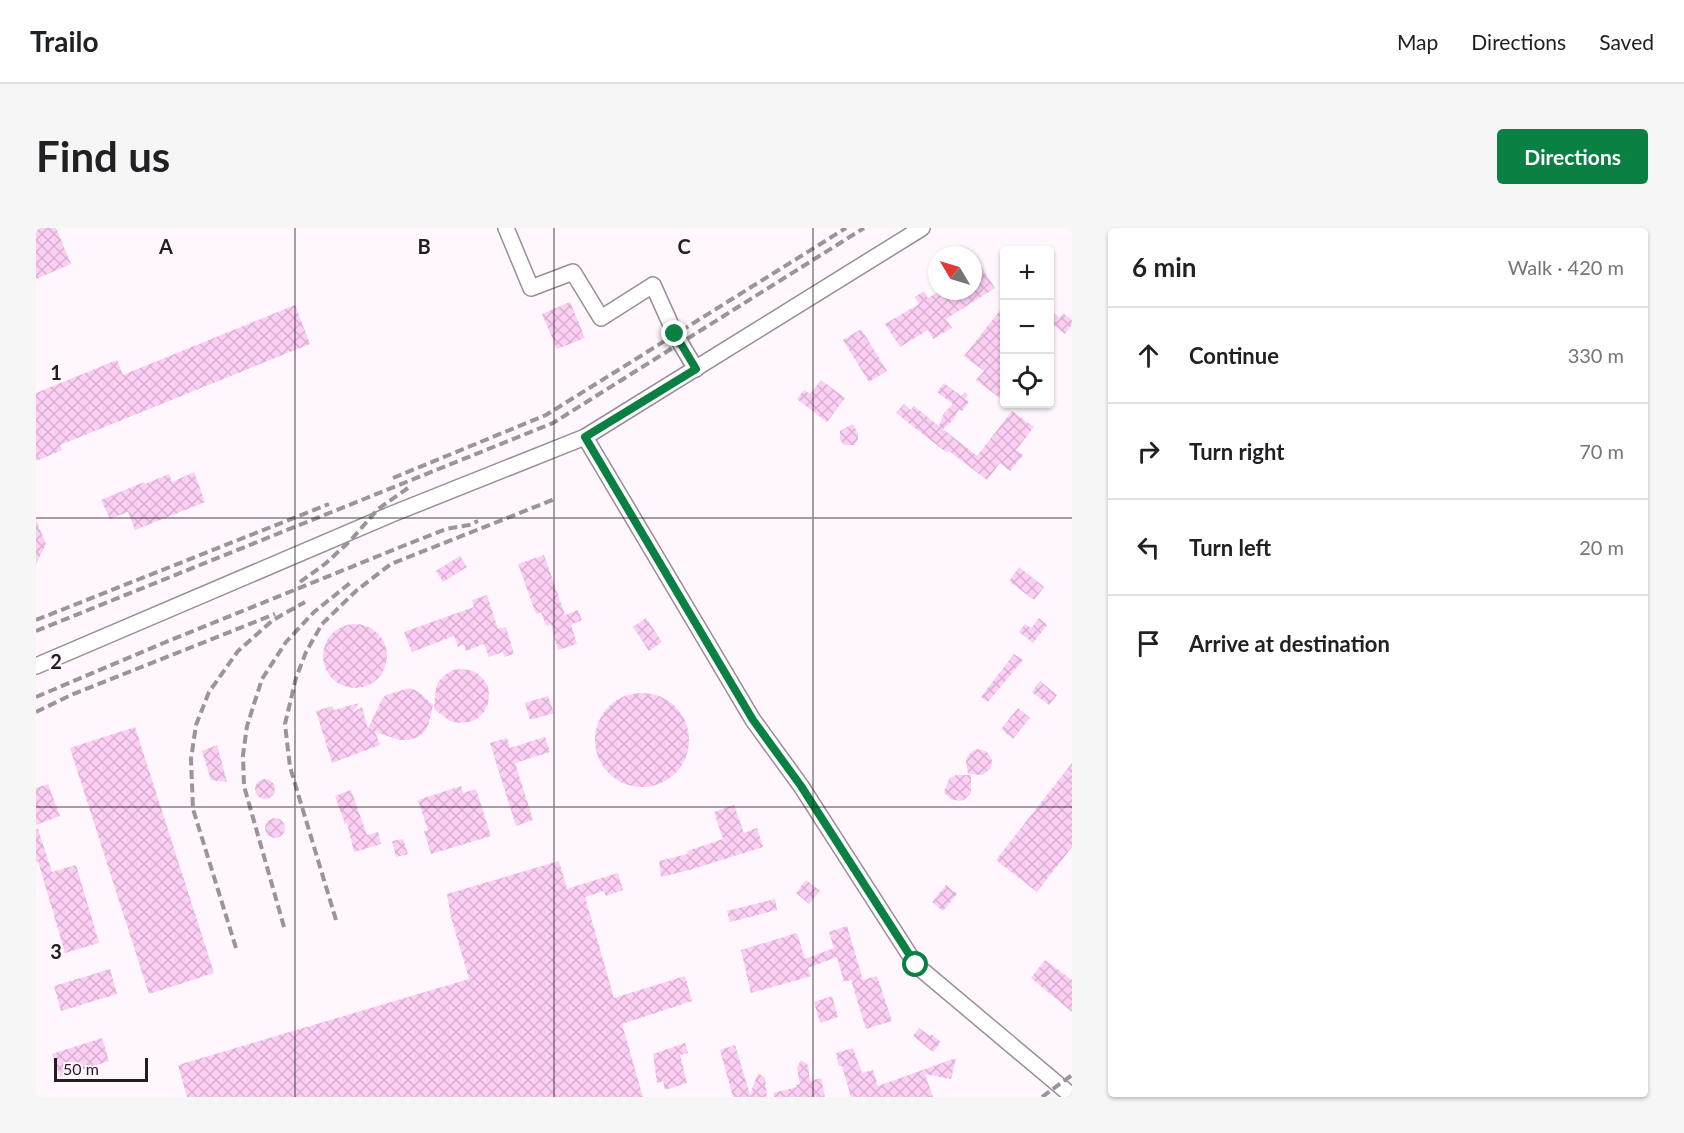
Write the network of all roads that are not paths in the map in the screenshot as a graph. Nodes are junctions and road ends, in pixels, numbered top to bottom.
1 (506, 228) edge
2 (922, 228) edge
3 (696, 369) junction
4 (585, 437) junction
5 (36, 666) edge
6 (1072, 1096) edge

1 - 3 lane
2 - 3 lane
3 - 4 lane
4 - 5 lane
4 - 6 lane

